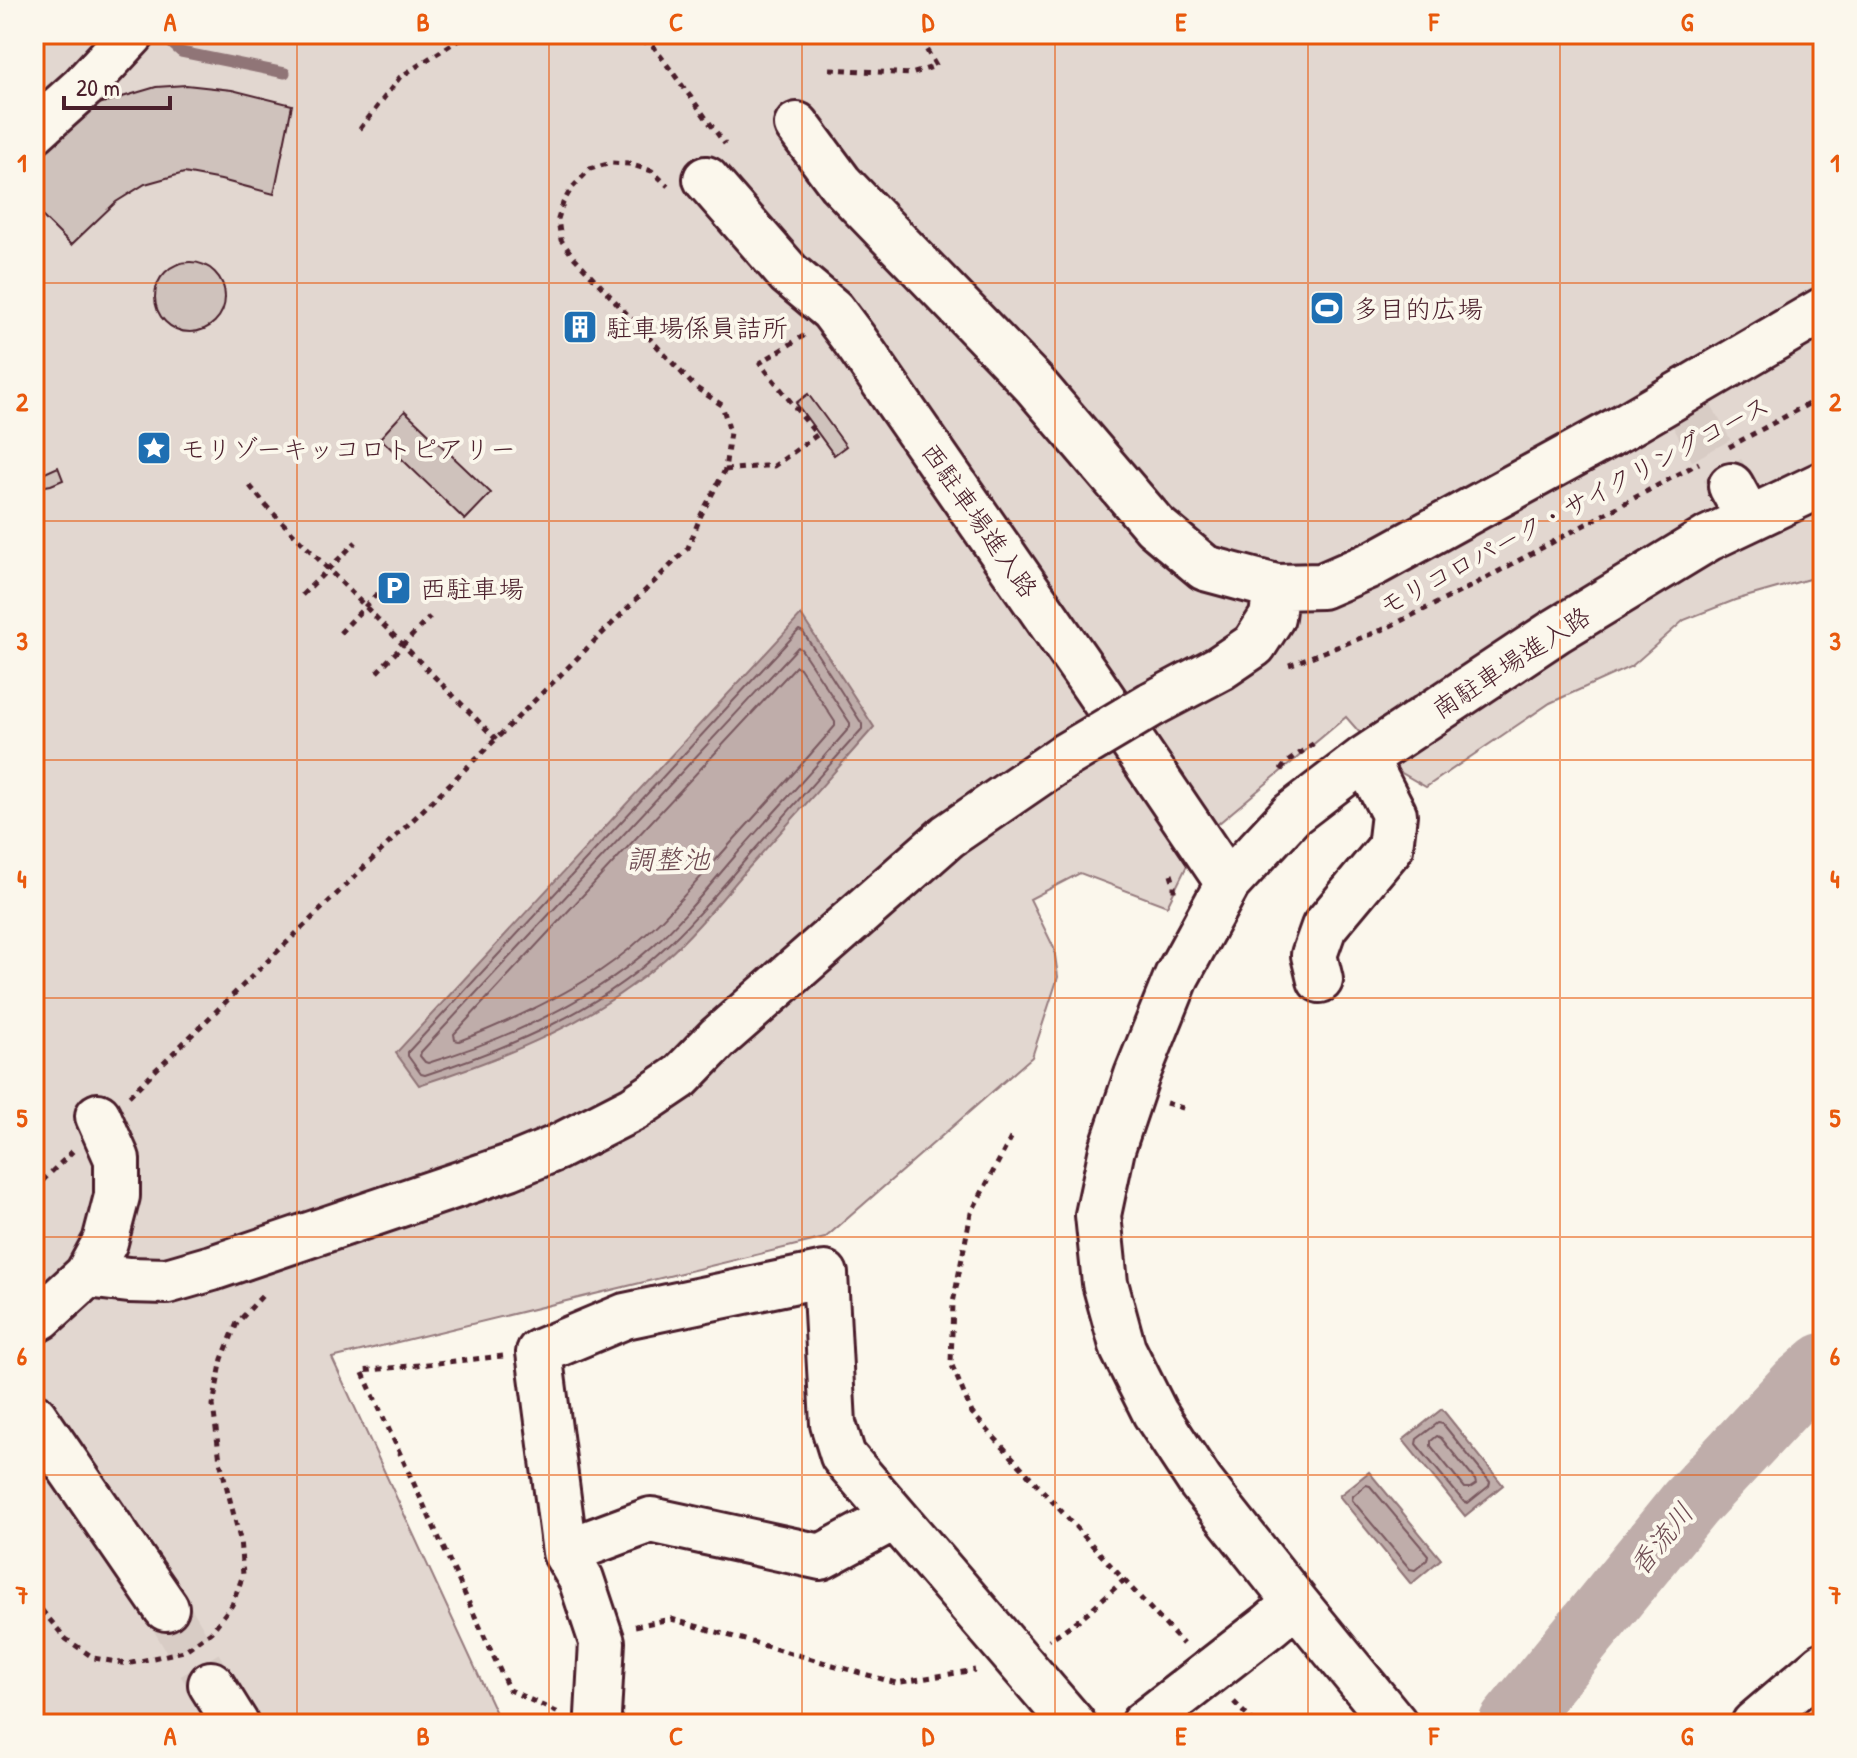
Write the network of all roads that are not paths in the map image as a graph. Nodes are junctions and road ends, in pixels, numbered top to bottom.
1 (131, 35) edge
2 (797, 125) dead end
3 (34, 131) edge
4 (692, 186) road end
5 (1823, 310) edge
6 (1823, 484) edge
7 (1276, 587) junction
8 (1365, 758) junction
9 (1228, 883) junction
10 (1320, 980) dead end
11 (99, 1120) road end
12 (87, 1275) junction
13 (38, 1319) edge
14 (34, 1416) edge
15 (895, 1517) junction
16 (565, 1552) junction
17 (1296, 1603) junction
18 (166, 1608) tunnel mouth
19 (1823, 1665) edge
20 (211, 1684) tunnel mouth
21 (595, 1720) edge
22 (236, 1724) edge
23 (1073, 1724) edge
24 (1143, 1724) edge
25 (1395, 1724) edge
26 (1754, 1724) edge

1 - 3 street
2 - 7 street
4 - 9 street, 西駐車場進入路
5 - 7 street
6 - 8 street, 南駐車場進入路
7 - 12 street, bridge
8 - 9 street, 南駐車場進入路
8 - 10 street
9 - 17 street, 南駐車場進入路
11 - 12 street
12 - 13 street
14 - 18 street
15 - 16 street
15 - 16 street
15 - 23 street
16 - 21 street
17 - 24 street
17 - 25 street, 南駐車場進入路
19 - 26 street
20 - 22 street

